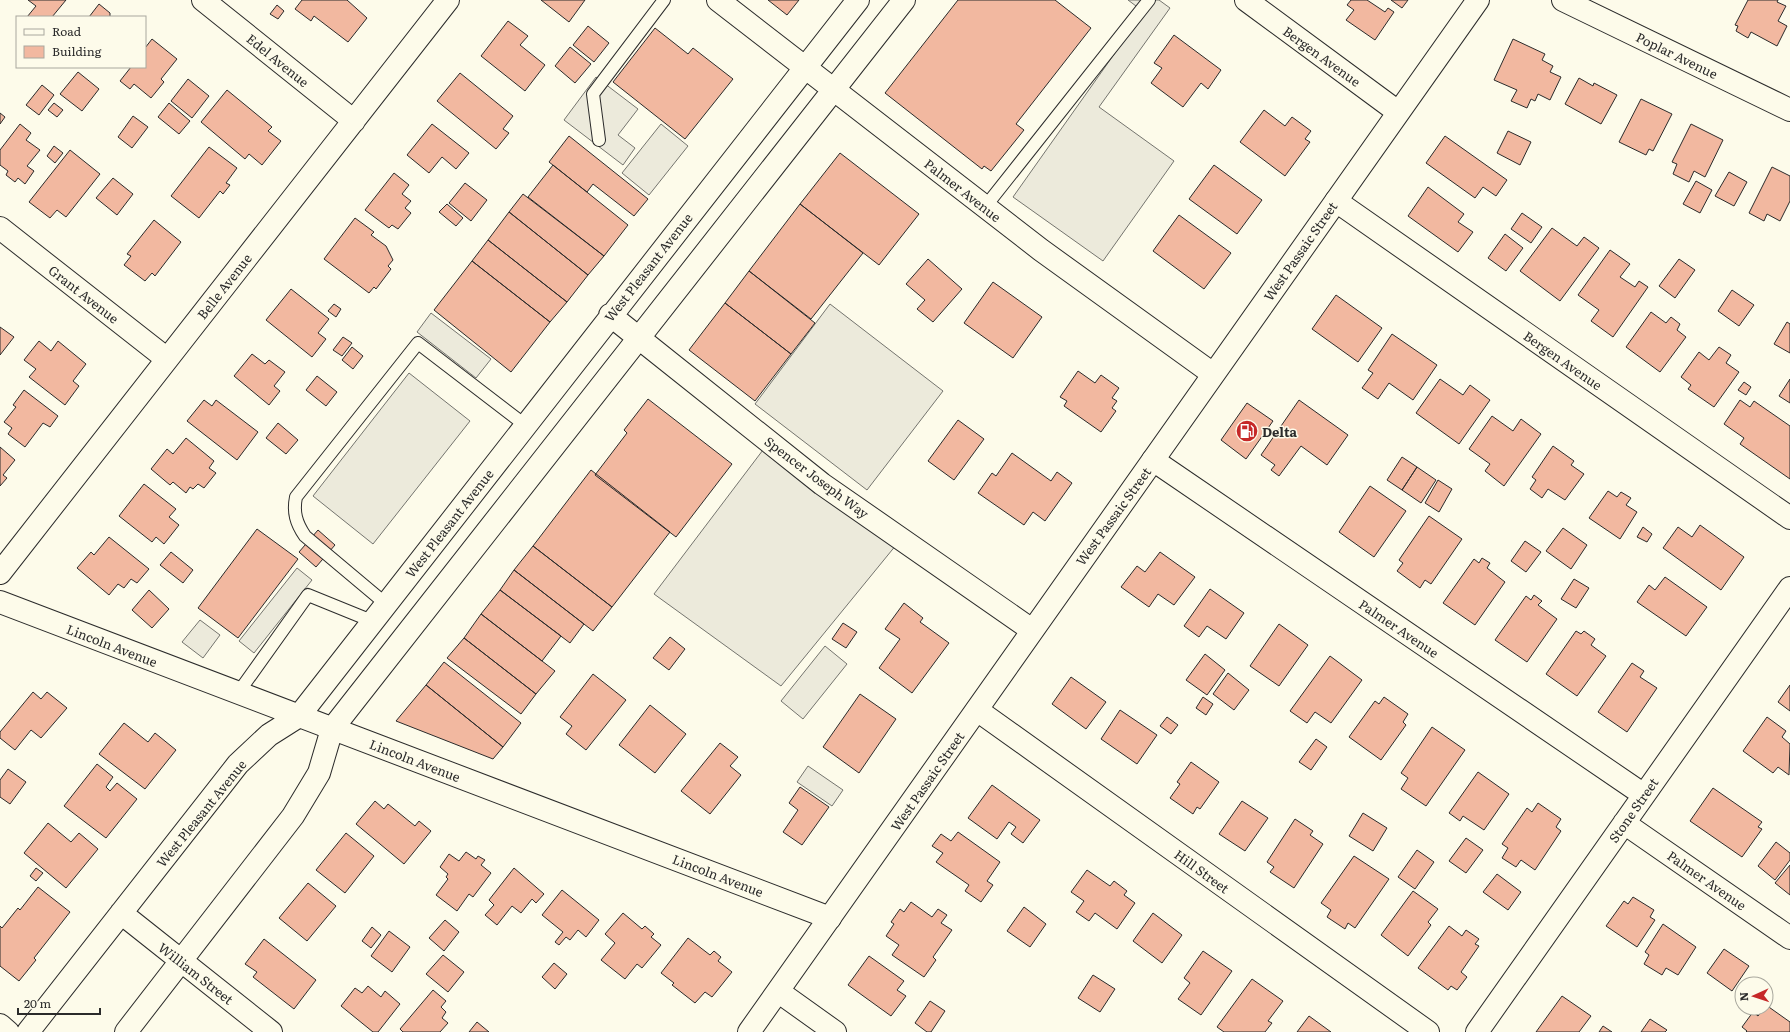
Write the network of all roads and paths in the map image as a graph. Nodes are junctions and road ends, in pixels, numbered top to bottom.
1 (203, 0) edge
2 (448, 0) edge
3 (664, 0) edge
4 (718, 0) edge
5 (858, 0) edge
6 (904, 0) edge
7 (1149, 0) edge
8 (1246, 0) edge
9 (1478, 0) edge
10 (1563, 0) edge
11 (805, 68) junction
12 (834, 90) junction
13 (1790, 110) edge
14 (1398, 112) junction
15 (354, 121) junction
16 (599, 140) dead end
17 (1336, 201) junction
18 (985, 207) junction
19 (0, 228) edge
20 (610, 315) junction
21 (639, 337) junction
22 (167, 359) junction
23 (1214, 374) junction
24 (525, 424) junction
25 (1153, 460) junction
26 (1790, 518) edge
27 (0, 573) edge
28 (1790, 588) edge
29 (0, 602) edge
30 (386, 604) junction
31 (372, 621) junction
32 (1032, 630) junction
33 (238, 693) junction
34 (977, 710) junction
35 (299, 716) junction
36 (332, 729) junction
37 (1644, 795) junction
38 (1624, 823) junction
39 (121, 913) junction
40 (830, 918) junction
41 (1790, 938) edge
42 (181, 961) junction
43 (778, 992) junction
44 (0, 1025) edge
45 (8, 1032) edge
46 (28, 1032) edge
47 (126, 1032) edge
48 (271, 1032) edge
49 (749, 1032) edge
50 (835, 1032) edge
51 (1428, 1032) edge
52 (1477, 1032) edge

1 - 15 street, Edel Avenue
2 - 15 street, Belle Avenue
3 - 16 lane
4 - 11 street, Palmer Avenue
5 - 11 street, West Pleasant Avenue
6 - 12 street
7 - 18 lane
8 - 14 street, Bergen Avenue
9 - 14 street, West Passaic Street
10 - 13 street, Poplar Avenue
11 - 12 street, Palmer Avenue
11 - 20 street, West Pleasant Avenue
12 - 18 street, Palmer Avenue
12 - 21 street
14 - 17 street, West Passaic Street
15 - 22 street, Belle Avenue
17 - 23 street, West Passaic Street
17 - 26 street, Bergen Avenue
18 - 23 street, Palmer Avenue
19 - 22 street, Grant Avenue
20 - 21 street, Spencer Joseph Way
20 - 24 street, West Pleasant Avenue
21 - 32 street, Spencer Joseph Way
21 - 36 street
22 - 27 street, Belle Avenue
23 - 25 street, West Passaic Street
24 - 30 street, West Pleasant Avenue
24 - 30 lane
25 - 32 street, West Passaic Street
25 - 37 street, Palmer Avenue
28 - 37 street, Stone Street
29 - 33 street, Lincoln Avenue
30 - 31 street, West Pleasant Avenue
31 - 33 lane
31 - 35 street, West Pleasant Avenue
32 - 34 street, West Passaic Street
33 - 35 street, Lincoln Avenue
34 - 40 street, West Passaic Street
34 - 51 street, Hill Street
35 - 36 street, Lincoln Avenue
35 - 39 street, West Pleasant Avenue
36 - 40 street, Lincoln Avenue
36 - 42 street
37 - 38 street, Stone Street
38 - 41 street, Palmer Avenue
38 - 52 street, Stone Street
39 - 42 street, William Street
39 - 46 street, West Pleasant Avenue
40 - 43 street, West Passaic Street
42 - 47 street
42 - 48 street, William Street
43 - 49 street, West Passaic Street
43 - 50 street
44 - 45 street

